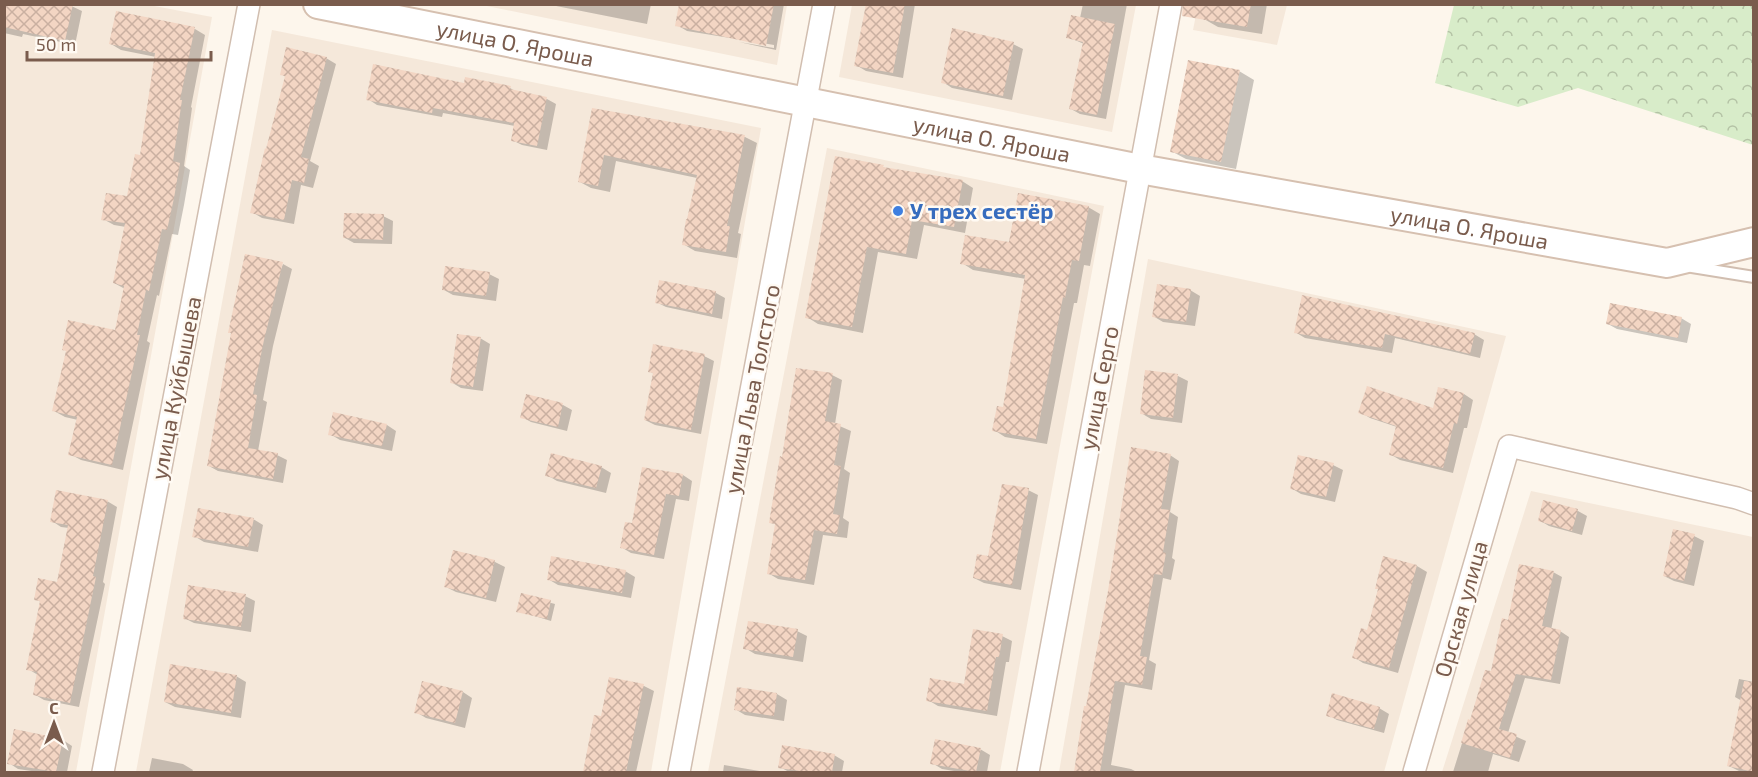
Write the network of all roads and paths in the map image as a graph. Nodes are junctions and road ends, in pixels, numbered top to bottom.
1 (249, 4) edge
2 (318, 4) edge
3 (824, 4) edge
4 (1171, 4) edge
5 (806, 102) junction
6 (1140, 169) junction
7 (1754, 242) edge
8 (1667, 263) junction
9 (1754, 277) edge
10 (1754, 504) edge
11 (103, 772) edge
12 (679, 772) edge
13 (1028, 772) edge
14 (1414, 772) edge

1 - 11 street, улица Куйбышева
2 - 5 main road, улица О. Яроша
3 - 5 street, улица Льва Толстого
4 - 6 street, улица Серго
5 - 6 main road, улица О. Яроша
5 - 12 street, улица Льва Толстого
6 - 8 main road, улица О. Яроша
6 - 13 street, улица Серго
7 - 8 main road
8 - 9 lane
10 - 14 street, Орская улица

